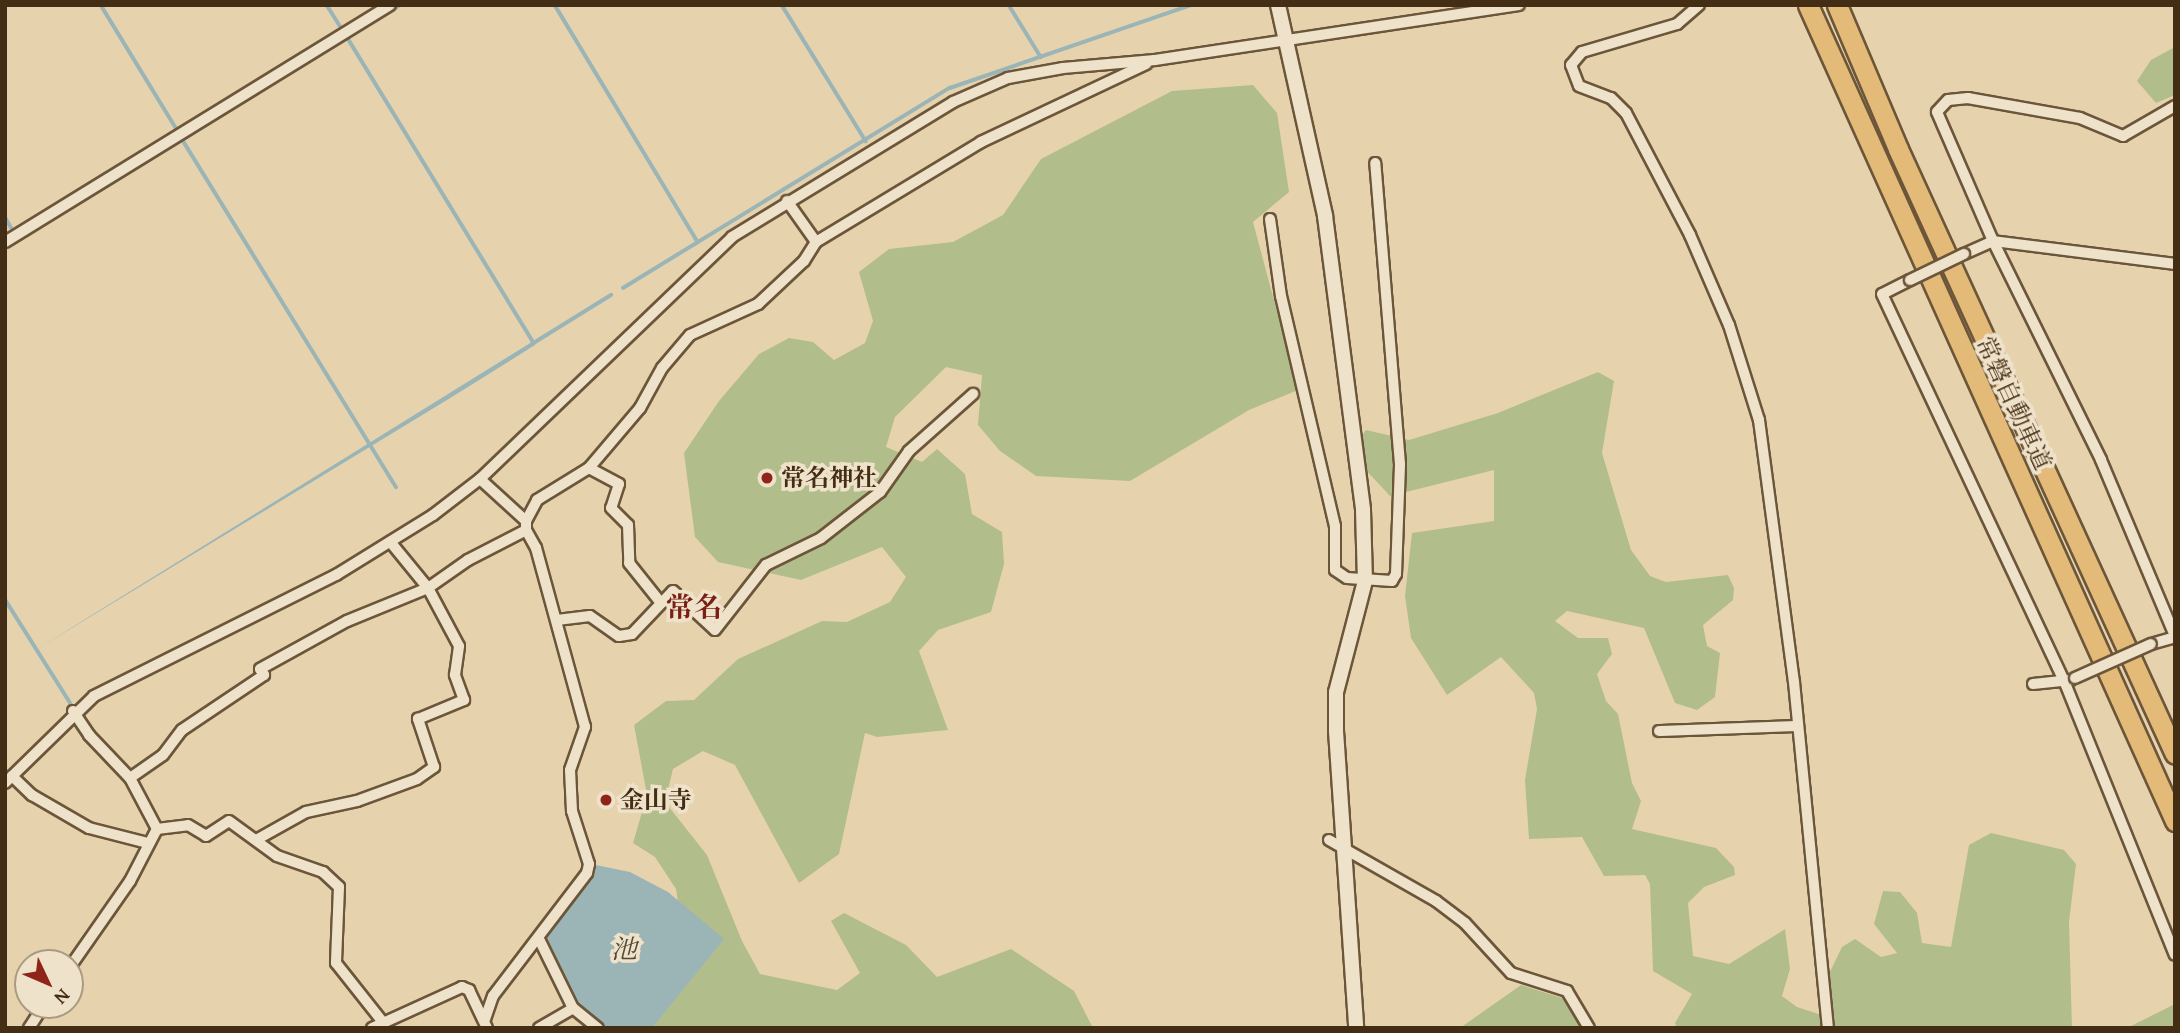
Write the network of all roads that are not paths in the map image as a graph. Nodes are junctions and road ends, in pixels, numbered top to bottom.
1 (390, 5) edge
2 (1278, 5) edge
3 (1519, 5) edge
4 (1699, 5) edge
5 (1837, 5) edge
6 (1810, 9) edge
7 (1287, 41) junction
8 (1155, 60) junction
9 (2175, 106) edge
10 (1375, 163) dead end
11 (787, 201) junction
12 (1270, 219) dead end
13 (1993, 241) junction
14 (5, 242) edge
15 (816, 242) junction
16 (2175, 264) edge
17 (973, 394) dead end
18 (589, 468) junction
19 (480, 479) junction
20 (526, 526) junction
21 (392, 544) junction
22 (1365, 581) junction
23 (428, 588) junction
24 (661, 603) junction
25 (557, 620) junction
26 (2175, 637) edge
27 (2070, 681) junction
28 (2033, 684) dead end
29 (74, 711) junction
30 (1798, 726) junction
31 (1659, 731) dead end
32 (2175, 754) edge
33 (130, 778) junction
34 (9, 779) edge
35 (2175, 821) edge
36 (157, 829) junction
37 (256, 840) junction
38 (1329, 841) dead end
39 (148, 843) junction
40 (1343, 852) junction
41 (540, 939) junction
42 (83, 949) edge
43 (2175, 955) edge
44 (573, 1008) junction
45 (486, 1023) edge
46 (377, 1024) edge
47 (1589, 1027) edge
48 (539, 1028) edge
49 (598, 1028) edge
50 (1356, 1028) edge
51 (1828, 1028) edge

1 - 14 street
2 - 7 street
3 - 7 street
4 - 30 street
5 - 32 highway, 常磐自動車道
6 - 35 highway, 常磐自動車道
7 - 8 street
7 - 22 street
8 - 11 street
8 - 15 street
9 - 13 street
10 - 22 street
11 - 15 street
11 - 19 street
12 - 22 street
13 - 16 street
13 - 26 street
13 - 27 street, bridge
15 - 18 street
17 - 24 street
18 - 20 street
18 - 24 street
19 - 20 street
19 - 21 street
20 - 23 street
20 - 25 street
21 - 23 street
21 - 29 street
22 - 40 street
23 - 33 street
23 - 37 street
24 - 25 street
25 - 41 street
26 - 27 street, bridge
27 - 28 street
27 - 43 street
29 - 33 street
29 - 34 street
30 - 31 street
30 - 51 street
33 - 36 street
34 - 39 street
36 - 37 street
36 - 39 street
37 - 46 street
38 - 40 street
39 - 42 street
40 - 47 street
40 - 50 street
41 - 44 street
41 - 45 street
44 - 48 street
44 - 49 street
45 - 46 street

